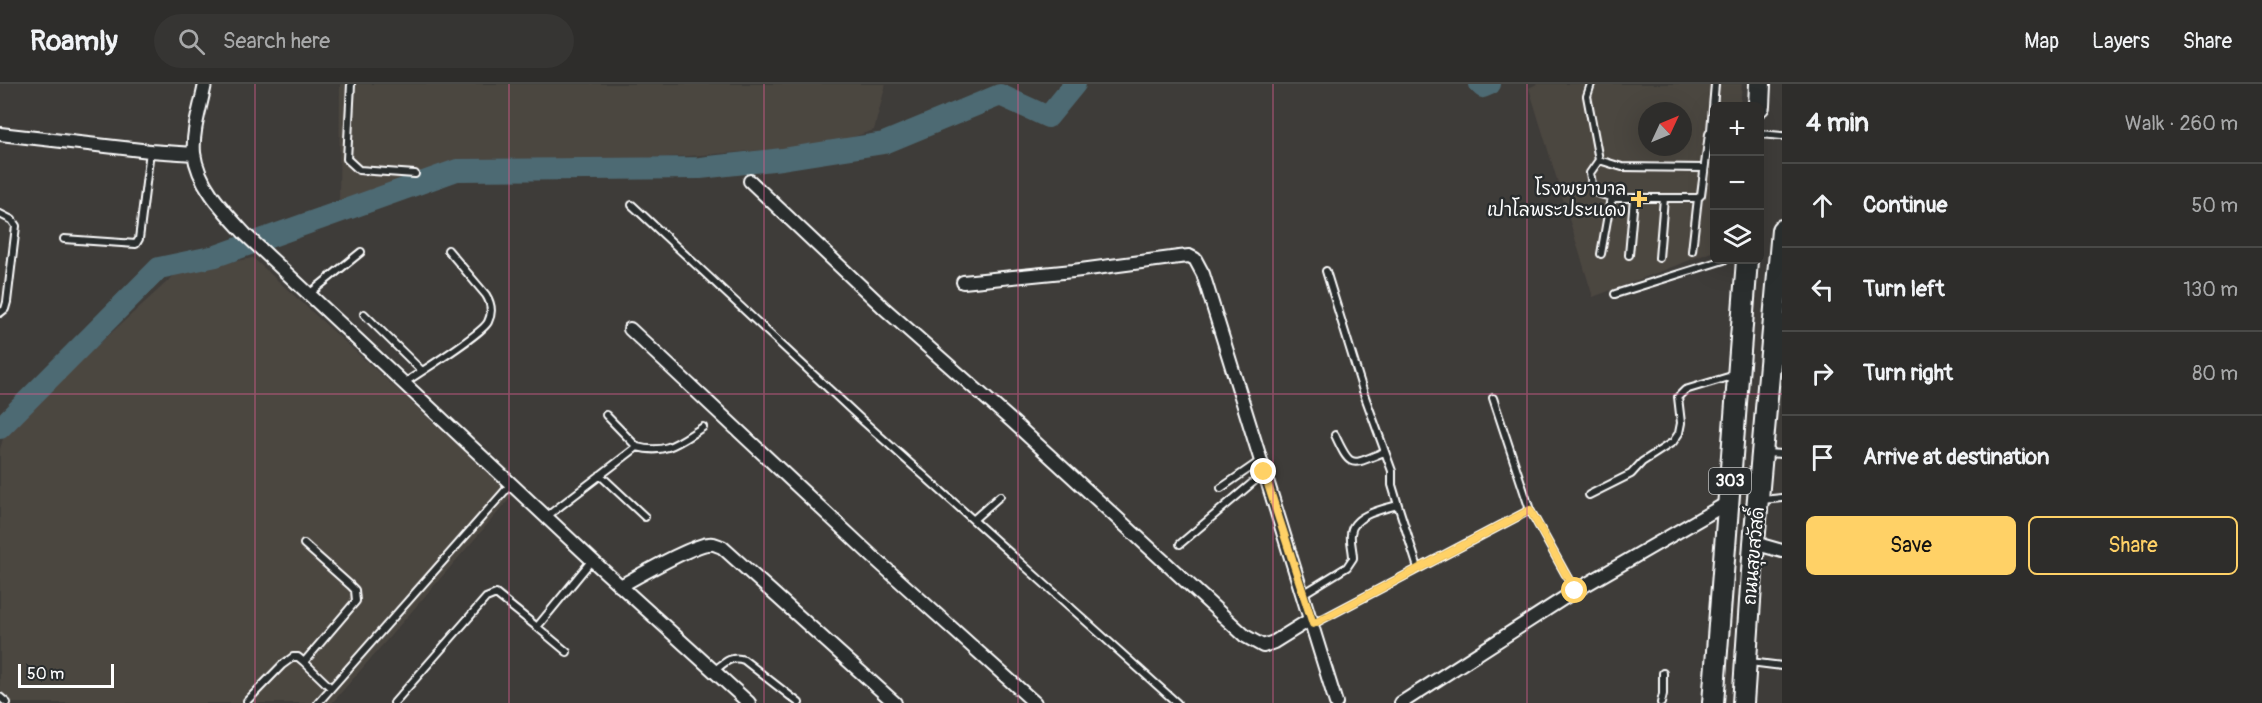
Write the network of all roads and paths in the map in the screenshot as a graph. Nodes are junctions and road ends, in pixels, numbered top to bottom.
1 (205, 84) edge
2 (351, 84) edge
3 (1591, 84) edge
4 (1715, 84) edge
5 (1760, 84) edge
6 (1714, 102) edge
7 (1759, 102) edge
8 (1710, 133) edge
9 (0, 134) edge
10 (1764, 134) edge
11 (1782, 136) edge
12 (150, 151) junction
13 (194, 154) junction
14 (1599, 160) junction
15 (1704, 168) junction
16 (415, 174) dead end
17 (750, 181) dead end
18 (1614, 198) junction
19 (1634, 198) junction
20 (1664, 198) junction
21 (1698, 198) junction
22 (632, 205) dead end
23 (0, 214) edge
24 (1782, 230) edge
25 (64, 239) dead end
26 (448, 250) dead end
27 (1692, 251) dead end
28 (361, 252) dead end
29 (1601, 254) dead end
30 (1629, 255) dead end
31 (1659, 258) dead end
32 (1711, 264) edge
33 (1747, 264) edge
34 (1326, 271) dead end
35 (963, 282) dead end
36 (308, 294) junction
37 (1615, 294) dead end
38 (0, 313) edge
39 (364, 314) dead end
40 (630, 328) dead end
41 (422, 371) junction
42 (1738, 374) junction
43 (404, 384) junction
44 (1493, 398) dead end
45 (606, 415) dead end
46 (703, 427) dead end
47 (1335, 435) dead end
48 (637, 447) junction
49 (1384, 452) junction
50 (1772, 454) edge
51 (1262, 467) junction
52 (600, 475) junction
53 (511, 484) junction
54 (1221, 488) dead end
55 (1589, 495) dead end
56 (1000, 496) dead end
57 (1782, 498) edge
58 (1758, 500) junction
59 (1728, 502) junction
60 (1398, 505) junction
61 (1530, 510) junction
62 (546, 517) junction
63 (645, 517) dead end
64 (973, 520) junction
65 (1754, 543) junction
66 (304, 544) dead end
67 (1180, 544) dead end
68 (1782, 551) edge
69 (591, 560) junction
70 (1418, 568) junction
71 (620, 586) junction
72 (1575, 591) junction
73 (1302, 594) junction
74 (1312, 621) junction
75 (537, 627) junction
76 (567, 652) dead end
77 (304, 662) junction
78 (1746, 662) junction
79 (1782, 666) edge
80 (714, 671) junction
81 (1663, 673) dead end
82 (331, 688) junction
83 (0, 697) edge
84 (247, 701) dead end
85 (7, 703) edge
86 (318, 703) edge
87 (394, 703) edge
88 (749, 703) edge
89 (800, 703) edge
90 (895, 703) edge
91 (1035, 703) edge
92 (1177, 703) edge
93 (1336, 703) edge
94 (1401, 703) edge
95 (1661, 703) edge
96 (1713, 703) edge
97 (1743, 703) edge

1 - 13 street
2 - 16 lane
3 - 14 lane
4 - 6 lane
5 - 7 main road
8 - 15 lane
9 - 12 street
10 - 11 lane
12 - 13 street
12 - 25 lane
13 - 36 street
14 - 15 lane
14 - 18 lane
15 - 21 lane
17 - 74 street
18 - 19 lane
18 - 29 lane
19 - 20 lane
19 - 30 lane
20 - 21 lane
20 - 31 lane
21 - 27 lane
22 - 64 lane
23 - 38 lane
24 - 50 main road, ถนนสุขสวัสดิ์ / 303
26 - 41 lane
28 - 36 lane
32 - 37 lane
33 - 42 main road, ถนนสุขสวัสดิ์ / 303
34 - 49 lane
35 - 51 street
36 - 43 street
39 - 41 lane
40 - 91 street
41 - 43 lane
42 - 55 lane
42 - 59 main road, ถนนสุขสวัสดิ์ / 303
43 - 53 street
44 - 61 lane
45 - 48 lane
46 - 48 lane
47 - 49 lane
48 - 52 lane
49 - 60 lane
50 - 58 main road, ถนนสุขสวัสดิ์ / 303
51 - 54 lane
51 - 67 lane
51 - 73 street
52 - 62 lane
52 - 63 lane
53 - 62 street
53 - 82 lane
56 - 64 lane
57 - 58 lane
58 - 65 main road, ถนนสุขสวัสดิ์ / 303
59 - 72 street
59 - 96 main road, ถนนสุขสวัสดิ์ / 303
60 - 70 lane
60 - 73 lane
61 - 70 lane
61 - 72 lane
62 - 69 street
64 - 92 lane
65 - 68 street
65 - 78 main road, ถนนสุขสวัสดิ์ / 303
66 - 77 lane
69 - 71 street
69 - 75 lane
70 - 74 lane
71 - 80 street
71 - 90 street
72 - 94 street
73 - 74 street
74 - 93 street
75 - 76 lane
75 - 87 lane
77 - 82 lane
77 - 84 lane
78 - 79 lane
78 - 97 main road, ถนนสุขสวัสดิ์ / 303
80 - 88 street
80 - 89 lane
81 - 95 lane
82 - 86 lane
83 - 85 lane

